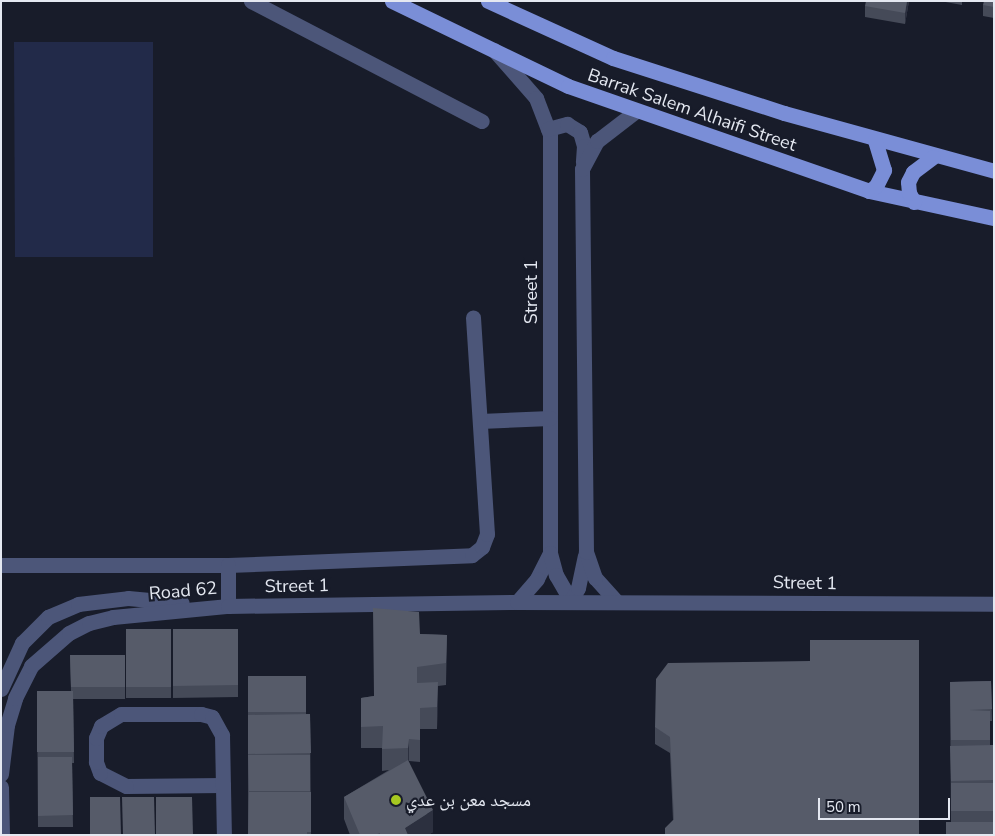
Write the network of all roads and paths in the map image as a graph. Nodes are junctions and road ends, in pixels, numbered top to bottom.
1 (251, 1) edge
2 (392, 1) edge
3 (488, 1) edge
4 (494, 50) junction
5 (636, 111) junction
6 (482, 121) dead end
7 (548, 129) junction
8 (875, 140) junction
9 (933, 157) junction
10 (582, 169) junction
11 (994, 171) edge
12 (869, 191) junction
13 (914, 202) junction
14 (994, 218) edge
15 (473, 317) dead end
16 (550, 418) junction
17 (480, 421) junction
18 (586, 552) junction
19 (550, 553) junction
20 (1, 565) edge
21 (228, 565) junction
22 (616, 600) junction
23 (571, 601) junction
24 (517, 602) junction
25 (994, 604) edge
26 (228, 606) junction
27 (1, 689) edge
28 (1, 774) edge
29 (223, 785) junction
30 (1, 787) edge
31 (1, 794) edge
32 (2, 835) edge
33 (224, 835) edge

1 - 6 street
2 - 4 main road, Barrak Salem Alhaifi Street
3 - 8 main road, Barrak Salem Alhaifi Street
4 - 5 main road, Barrak Salem Alhaifi Street
4 - 7 street, Street 1
5 - 10 street
5 - 12 main road, Barrak Salem Alhaifi Street
7 - 10 street
7 - 16 street, Street 1
8 - 9 main road, Barrak Salem Alhaifi Street
8 - 12 main road
9 - 11 main road, Barrak Salem Alhaifi Street
9 - 13 main road
10 - 18 street
12 - 13 main road, Barrak Salem Alhaifi Street
13 - 14 main road, Barrak Salem Alhaifi Street
15 - 17 street
16 - 17 street
16 - 19 street, Street 1
17 - 21 street
18 - 22 street
18 - 23 street
19 - 23 street, Street 1
19 - 24 street, Street 1
20 - 21 street
21 - 26 street
22 - 23 street, Street 1
22 - 25 street, Street 1
23 - 24 street, Street 1
24 - 26 street, Street 1
26 - 27 street, Road 62
26 - 28 street, Road 62
29 - 29 street
29 - 33 street
30 - 31 street
31 - 32 street

